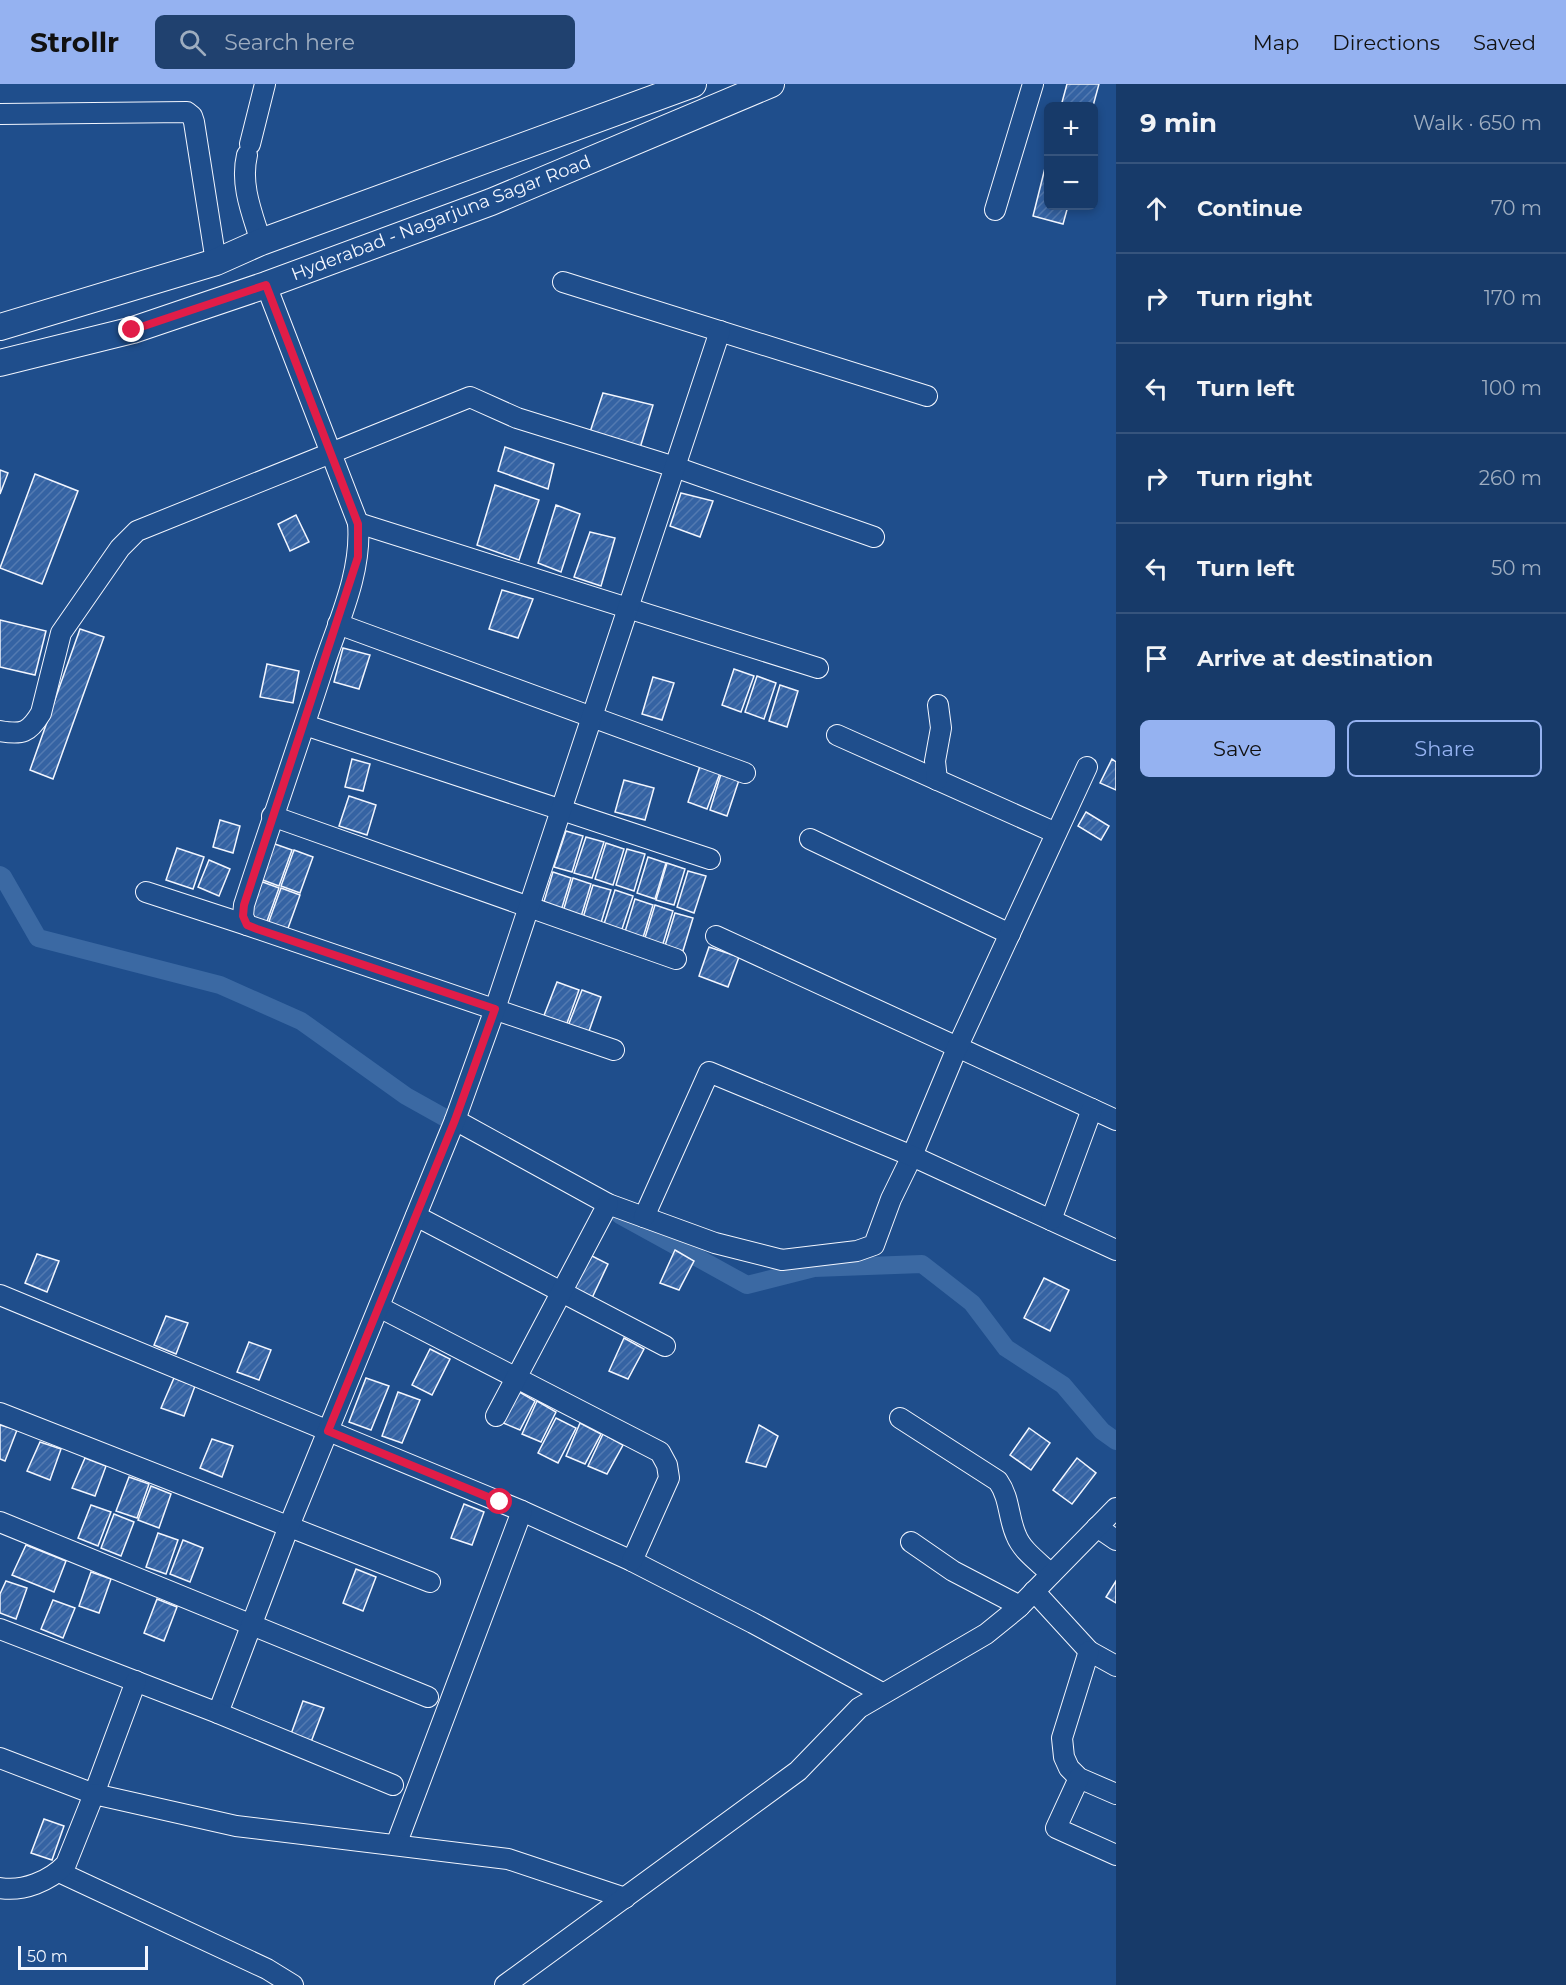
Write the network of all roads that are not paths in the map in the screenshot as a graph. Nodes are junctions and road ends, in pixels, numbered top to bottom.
1 (265, 84) edge
2 (693, 84) edge
3 (771, 84) edge
4 (1033, 84) edge
5 (0, 114) edge
6 (995, 210) dead end
7 (261, 242) junction
8 (216, 262) junction
9 (563, 282) dead end
10 (266, 285) junction
11 (0, 327) edge
12 (720, 331) junction
13 (0, 363) edge
14 (927, 396) dead end
15 (330, 453) junction
16 (675, 467) junction
17 (358, 524) junction
18 (874, 537) dead end
19 (628, 608) junction
20 (338, 624) junction
21 (818, 668) dead end
22 (938, 705) dead end
23 (592, 717) junction
24 (305, 725) junction
25 (0, 731) edge
26 (837, 735) dead end
27 (1087, 767) dead end
28 (745, 772) dead end
29 (937, 780) junction
30 (561, 810) junction
31 (272, 816) junction
32 (1056, 833) junction
33 (810, 839) dead end
34 (710, 859) dead end
35 (146, 892) dead end
36 (529, 907) junction
37 (247, 925) junction
38 (1010, 934) junction
39 (716, 936) dead end
40 (676, 959) dead end
41 (495, 1009) junction
42 (957, 1048) junction
43 (614, 1050) dead end
44 (1092, 1109) junction
45 (455, 1120) junction
46 (1116, 1120) edge
47 (912, 1156) junction
48 (608, 1204) junction
49 (416, 1216) junction
50 (644, 1217) junction
51 (1051, 1220) junction
52 (1116, 1250) edge
53 (561, 1292) junction
54 (0, 1295) edge
55 (379, 1307) junction
56 (666, 1346) dead end
57 (516, 1379) junction
58 (0, 1413) edge
59 (496, 1416) dead end
60 (900, 1418) dead end
61 (328, 1431) junction
62 (1116, 1508) edge
63 (522, 1511) junction
64 (0, 1522) edge
65 (289, 1526) junction
66 (1097, 1527) junction
67 (1116, 1540) edge
68 (911, 1542) dead end
69 (632, 1561) junction
70 (1051, 1574) junction
71 (430, 1582) dead end
72 (1034, 1591) junction
73 (1020, 1606) junction
74 (251, 1624) junction
75 (0, 1629) edge
76 (1089, 1651) junction
77 (1116, 1666) edge
78 (136, 1681) junction
79 (882, 1693) junction
80 (428, 1697) dead end
81 (218, 1713) junction
82 (0, 1758) edge
83 (1079, 1778) junction
84 (393, 1785) dead end
85 (93, 1794) junction
86 (1116, 1794) edge
87 (396, 1845) junction
88 (1116, 1856) edge
89 (59, 1872) junction
90 (0, 1888) edge
91 (625, 1898) junction
92 (293, 1985) edge
93 (505, 1985) edge

1 - 7 street
2 - 7 main road, Hyderabad - Nagarjuna Sagar Road
3 - 10 main road, Hyderabad - Nagarjuna Sagar Road
4 - 6 street
5 - 8 street
7 - 8 main road, Hyderabad - Nagarjuna Sagar Road
8 - 11 main road, Hyderabad - Nagarjuna Sagar Road
9 - 12 street
10 - 13 main road, Hyderabad - Nagarjuna Sagar Road
10 - 15 street
12 - 14 street
12 - 16 street
15 - 16 street
15 - 17 street
15 - 25 street
16 - 18 street
16 - 19 street
17 - 19 street
17 - 20 street
19 - 21 street
19 - 23 street
20 - 23 street
20 - 24 street
22 - 29 street
23 - 28 street
23 - 30 street
24 - 30 street
24 - 31 street
26 - 29 street
27 - 32 street
29 - 32 street
30 - 34 street
30 - 36 street
31 - 36 street
31 - 37 street
32 - 38 street
33 - 38 street
35 - 37 street
36 - 40 street
36 - 41 street
37 - 41 street
38 - 42 street
39 - 42 street
41 - 43 street
41 - 45 street
42 - 44 street
42 - 47 street
44 - 46 street
44 - 51 street
45 - 48 street
45 - 49 street
47 - 50 street
47 - 50 street
47 - 51 street
48 - 50 street
48 - 53 street
49 - 53 street
49 - 55 street
51 - 52 street
53 - 56 street
53 - 57 street
54 - 61 street
55 - 57 street
55 - 61 street
57 - 59 street
57 - 69 street
58 - 65 street
60 - 70 street
61 - 63 street
61 - 65 street
62 - 66 street
63 - 69 street
63 - 87 street
64 - 74 street
65 - 71 street
65 - 74 street
66 - 67 street
66 - 70 street
68 - 73 street
69 - 79 street
70 - 72 street
72 - 73 street
72 - 76 street
73 - 79 street
74 - 80 street
74 - 81 street
75 - 78 street
76 - 77 street
76 - 83 street
78 - 81 street
78 - 85 street
79 - 91 street
81 - 84 street
82 - 85 street
83 - 86 street
83 - 88 street
85 - 87 street
85 - 89 street
87 - 91 street
89 - 90 street
89 - 92 street
91 - 93 street

